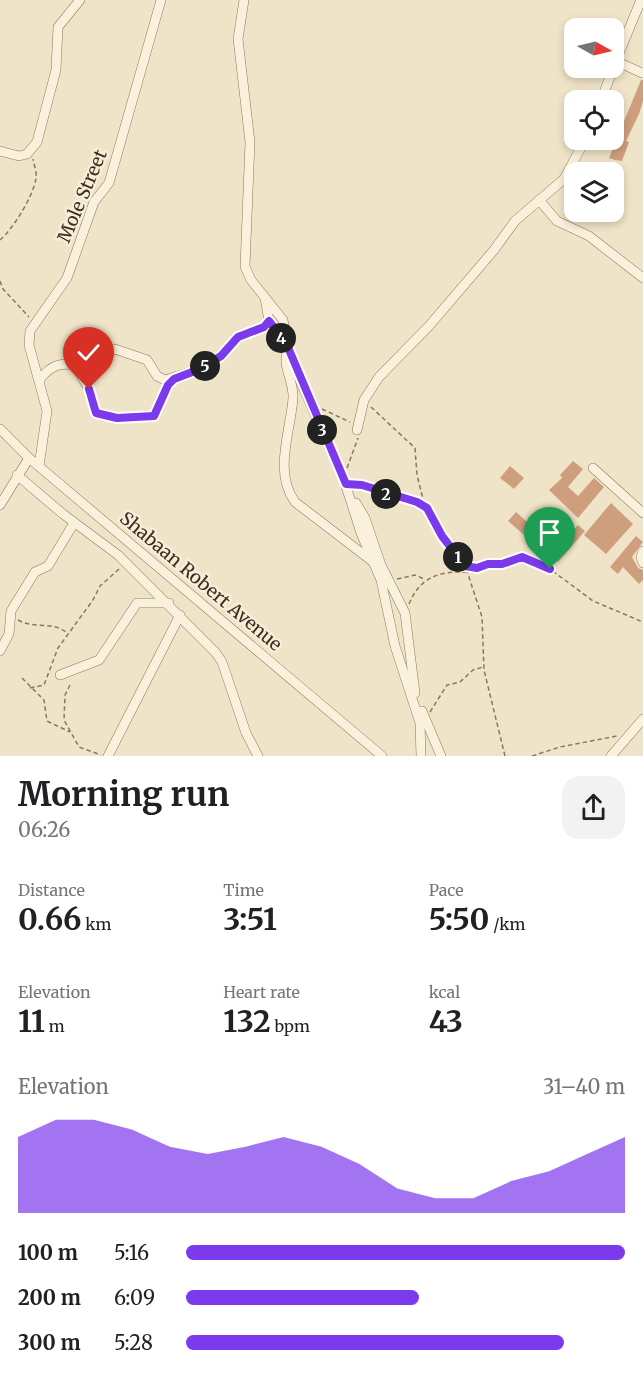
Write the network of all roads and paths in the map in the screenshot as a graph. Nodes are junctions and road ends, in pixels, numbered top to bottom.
1 (80, 0) edge
2 (161, 0) edge
3 (244, 0) edge
4 (641, 0) edge
5 (624, 42) edge
6 (624, 63) edge
7 (642, 73) edge
8 (31, 150) junction
9 (580, 150) edge
10 (0, 151) edge
11 (539, 200) junction
12 (0, 240) edge
13 (643, 278) edge
14 (0, 281) edge
15 (265, 298) junction
16 (269, 321) junction
17 (34, 322) junction
18 (287, 346) junction
19 (74, 363) junction
20 (40, 379) junction
21 (174, 379) junction
22 (364, 400) junction
23 (312, 405) junction
24 (0, 429) edge
25 (357, 430) junction
26 (29, 458) junction
27 (39, 466) junction
28 (592, 468) dead end
29 (17, 475) junction
30 (346, 483) junction
31 (0, 504) edge
32 (427, 508) junction
33 (643, 513) edge
34 (74, 523) junction
35 (643, 551) edge
36 (127, 563) junction
37 (374, 563) junction
38 (643, 563) edge
39 (465, 566) junction
40 (468, 572) junction
41 (387, 577) junction
42 (424, 580) junction
43 (169, 603) junction
44 (405, 613) junction
45 (10, 614) junction
46 (180, 615) junction
47 (643, 622) edge
48 (68, 634) junction
49 (0, 651) edge
50 (484, 666) junction
51 (60, 675) dead end
52 (22, 678) dead end
53 (70, 685) dead end
54 (30, 687) junction
55 (643, 719) edge
56 (425, 720) junction
57 (70, 732) junction
58 (630, 734) junction
59 (106, 756) edge
60 (258, 756) edge
61 (382, 756) edge
62 (421, 756) edge
63 (432, 756) edge
64 (441, 756) edge
65 (505, 756) edge
66 (531, 756) edge
67 (611, 756) edge

1 - 8 street
2 - 17 street, Mole Street
3 - 15 street
4 - 5 street
6 - 7 street
8 - 10 street
8 - 12 path
9 - 11 street
11 - 13 street
11 - 22 street
14 - 17 path
15 - 16 street
15 - 18 street
16 - 18 street
16 - 21 street
17 - 20 street
18 - 23 street
18 - 37 street
19 - 20 street
19 - 21 street
19 - 21 street
20 - 27 street
22 - 25 street
22 - 32 path
23 - 25 path
23 - 30 street
24 - 26 street, Shabaan Robert Avenue
25 - 30 path
26 - 27 street, Shabaan Robert Avenue
26 - 29 street
27 - 61 street, Shabaan Robert Avenue
28 - 33 street
29 - 31 street
29 - 34 street
30 - 32 path
30 - 37 street
30 - 41 street
32 - 39 path
34 - 36 street
34 - 45 street
35 - 38 street
36 - 43 street
36 - 48 path
37 - 62 street
39 - 40 path
39 - 47 path
40 - 42 path
40 - 50 path
41 - 42 path
41 - 44 street
42 - 44 path
43 - 46 street
43 - 51 street
44 - 56 street
45 - 48 path
45 - 49 street
46 - 59 street
46 - 60 street
48 - 54 path
50 - 56 path
50 - 65 path
52 - 54 path
53 - 57 path
54 - 57 path
55 - 58 street
56 - 64 street
57 - 59 path
58 - 66 path
58 - 67 street
62 - 63 street

